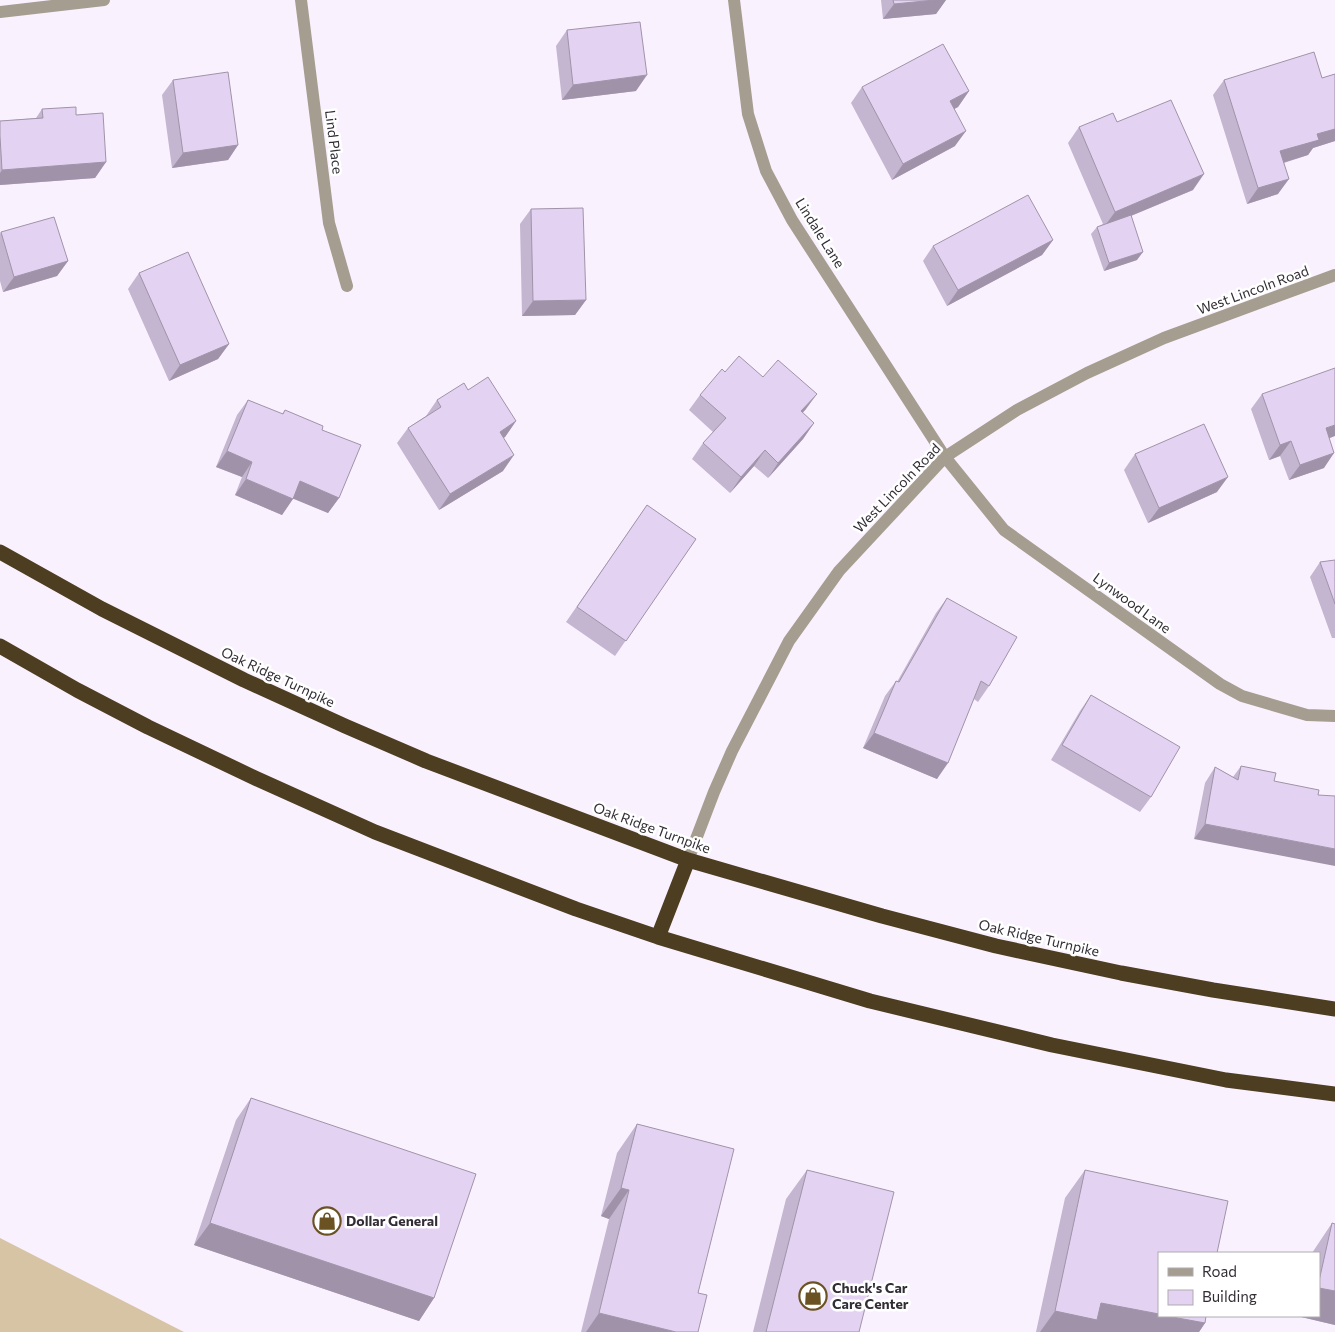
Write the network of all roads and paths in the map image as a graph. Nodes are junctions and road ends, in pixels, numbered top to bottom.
1 (104, 0) edge
2 (301, 0) edge
3 (734, 0) edge
4 (0, 12) edge
5 (1335, 275) edge
6 (347, 286) dead end
7 (945, 457) junction
8 (0, 552) edge
9 (0, 646) edge
10 (1335, 716) edge
11 (688, 860) junction
12 (658, 937) junction
13 (1335, 1009) edge
14 (1335, 1094) edge

1 - 4 street
2 - 6 street, Lind Place
3 - 7 street, Lindale Lane
5 - 7 street, West Lincoln Road
7 - 10 street, Lynwood Lane
7 - 11 street, West Lincoln Road
8 - 11 highway, Oak Ridge Turnpike
9 - 12 highway
11 - 12 highway
11 - 13 highway, Oak Ridge Turnpike
12 - 14 highway

